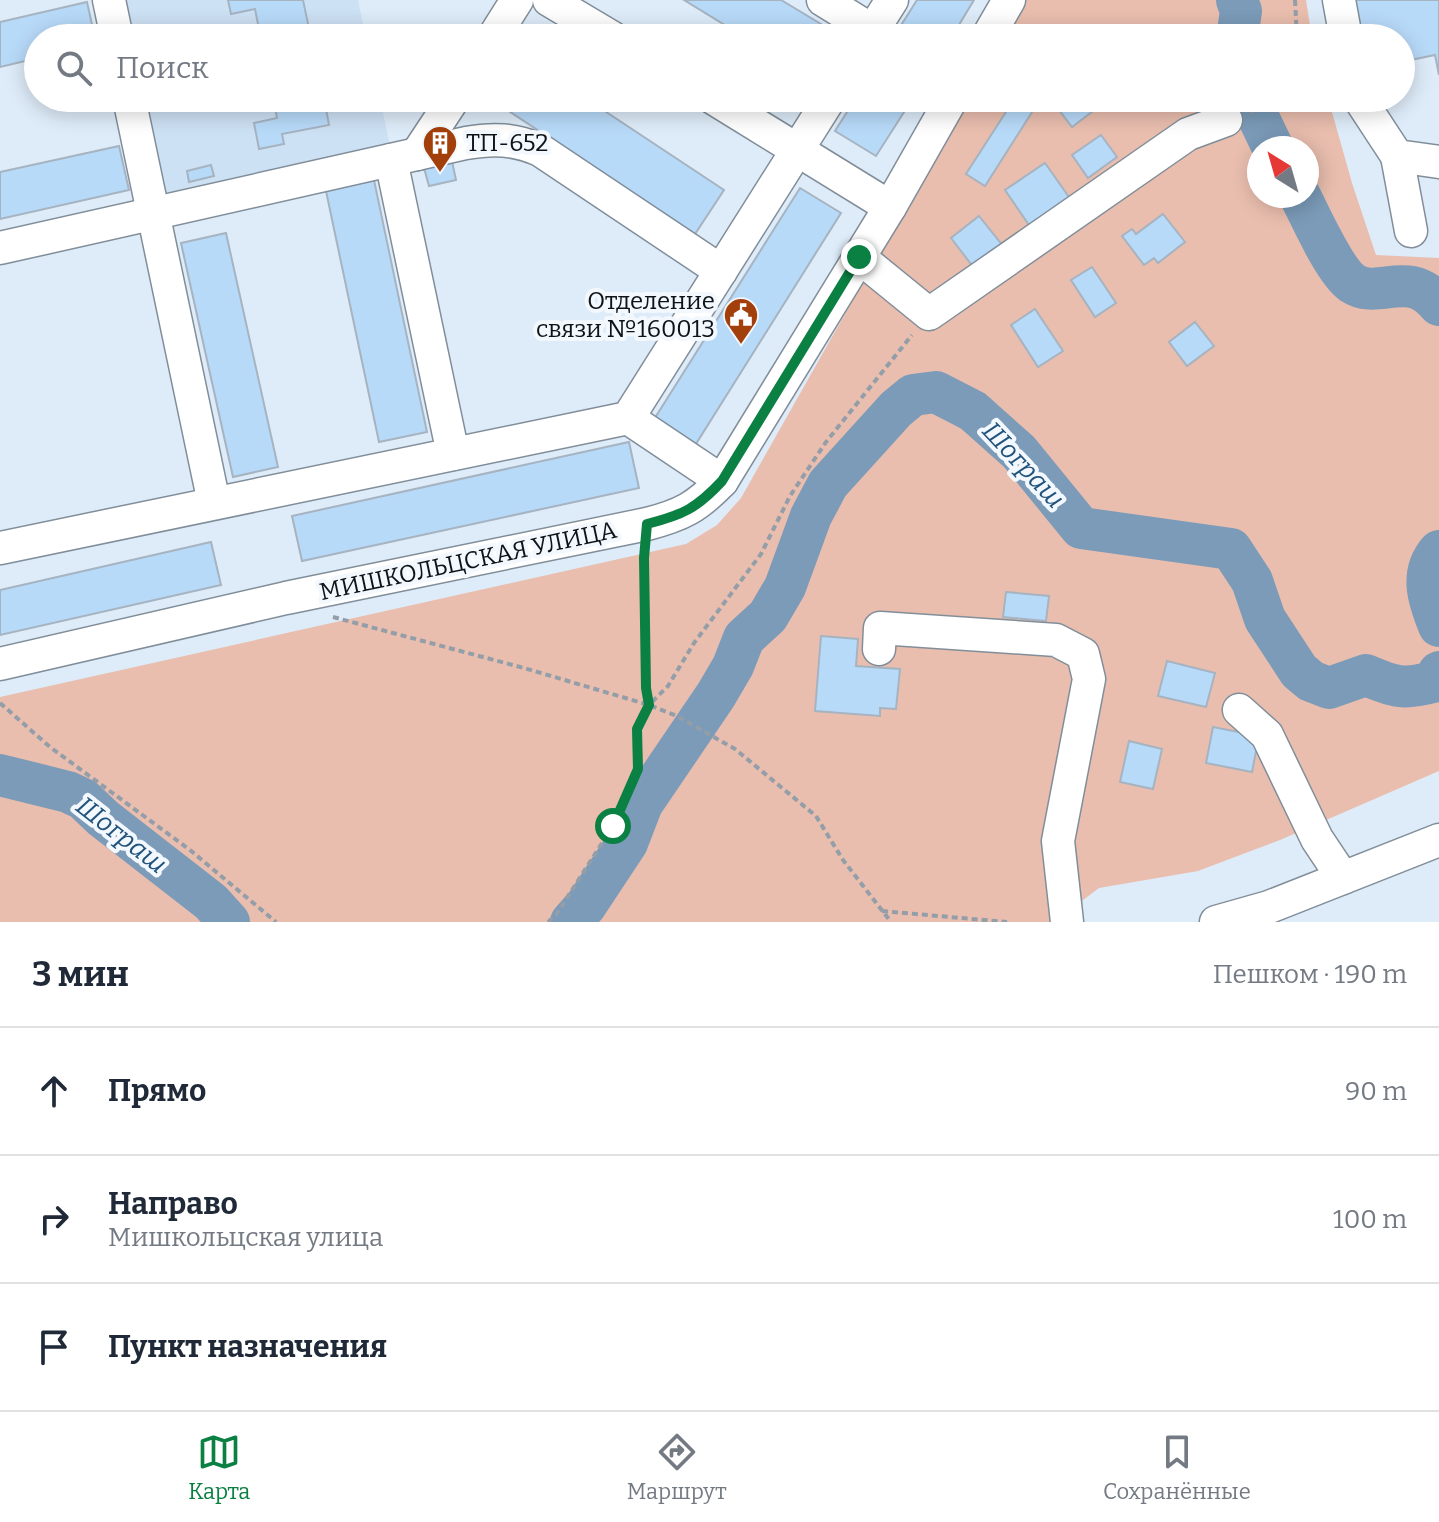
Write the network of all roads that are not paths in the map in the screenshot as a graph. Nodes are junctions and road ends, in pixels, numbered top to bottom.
1 (109, 0) edge
2 (517, 0) edge
3 (549, 0) edge
4 (823, 0) edge
5 (892, 0) edge
6 (1009, 0) edge
7 (1339, 0) edge
8 (114, 24) edge
9 (502, 24) edge
10 (589, 24) edge
11 (857, 24) edge
12 (877, 24) edge
13 (995, 24) edge
14 (1343, 24) edge
15 (132, 112) edge
16 (442, 112) edge
17 (736, 112) edge
18 (821, 112) edge
19 (944, 112) edge
20 (1368, 112) edge
21 (1233, 117) road end
22 (797, 149) junction
23 (1397, 156) junction
24 (404, 157) junction
25 (1439, 162) edge
26 (890, 207) junction
27 (154, 214) junction
28 (1411, 231) dead end
29 (0, 248) edge
30 (859, 257) junction
31 (721, 271) junction
32 (628, 418) junction
33 (453, 454) junction
34 (722, 481) junction
35 (214, 503) junction
36 (0, 548) edge
37 (879, 649) dead end
38 (0, 664) edge
39 (1239, 710) dead end
40 (1439, 840) edge
41 (1343, 878) junction
42 (1280, 914) edge
43 (1067, 922) edge
44 (1216, 922) edge

1 - 8 street
2 - 9 street
3 - 10 street
4 - 11 street
5 - 12 street
6 - 13 street
7 - 14 street
15 - 27 street
16 - 24 street
17 - 22 street
18 - 22 street
19 - 26 street, МИШКОЛЬЦСКАЯ УЛИЦА
20 - 23 street
21 - 30 street
22 - 26 street
22 - 31 street
23 - 25 street
23 - 28 street
24 - 27 street
24 - 31 street
24 - 33 street
26 - 30 street, МИШКОЛЬЦСКАЯ УЛИЦА
27 - 29 street
27 - 35 street
30 - 34 street, МИШКОЛЬЦСКАЯ УЛИЦА
31 - 32 street
32 - 33 street
32 - 34 street
33 - 35 street
34 - 38 street, МИШКОЛЬЦСКАЯ УЛИЦА
35 - 36 street
37 - 43 street
39 - 41 street
40 - 41 street
41 - 42 street
42 - 44 street

